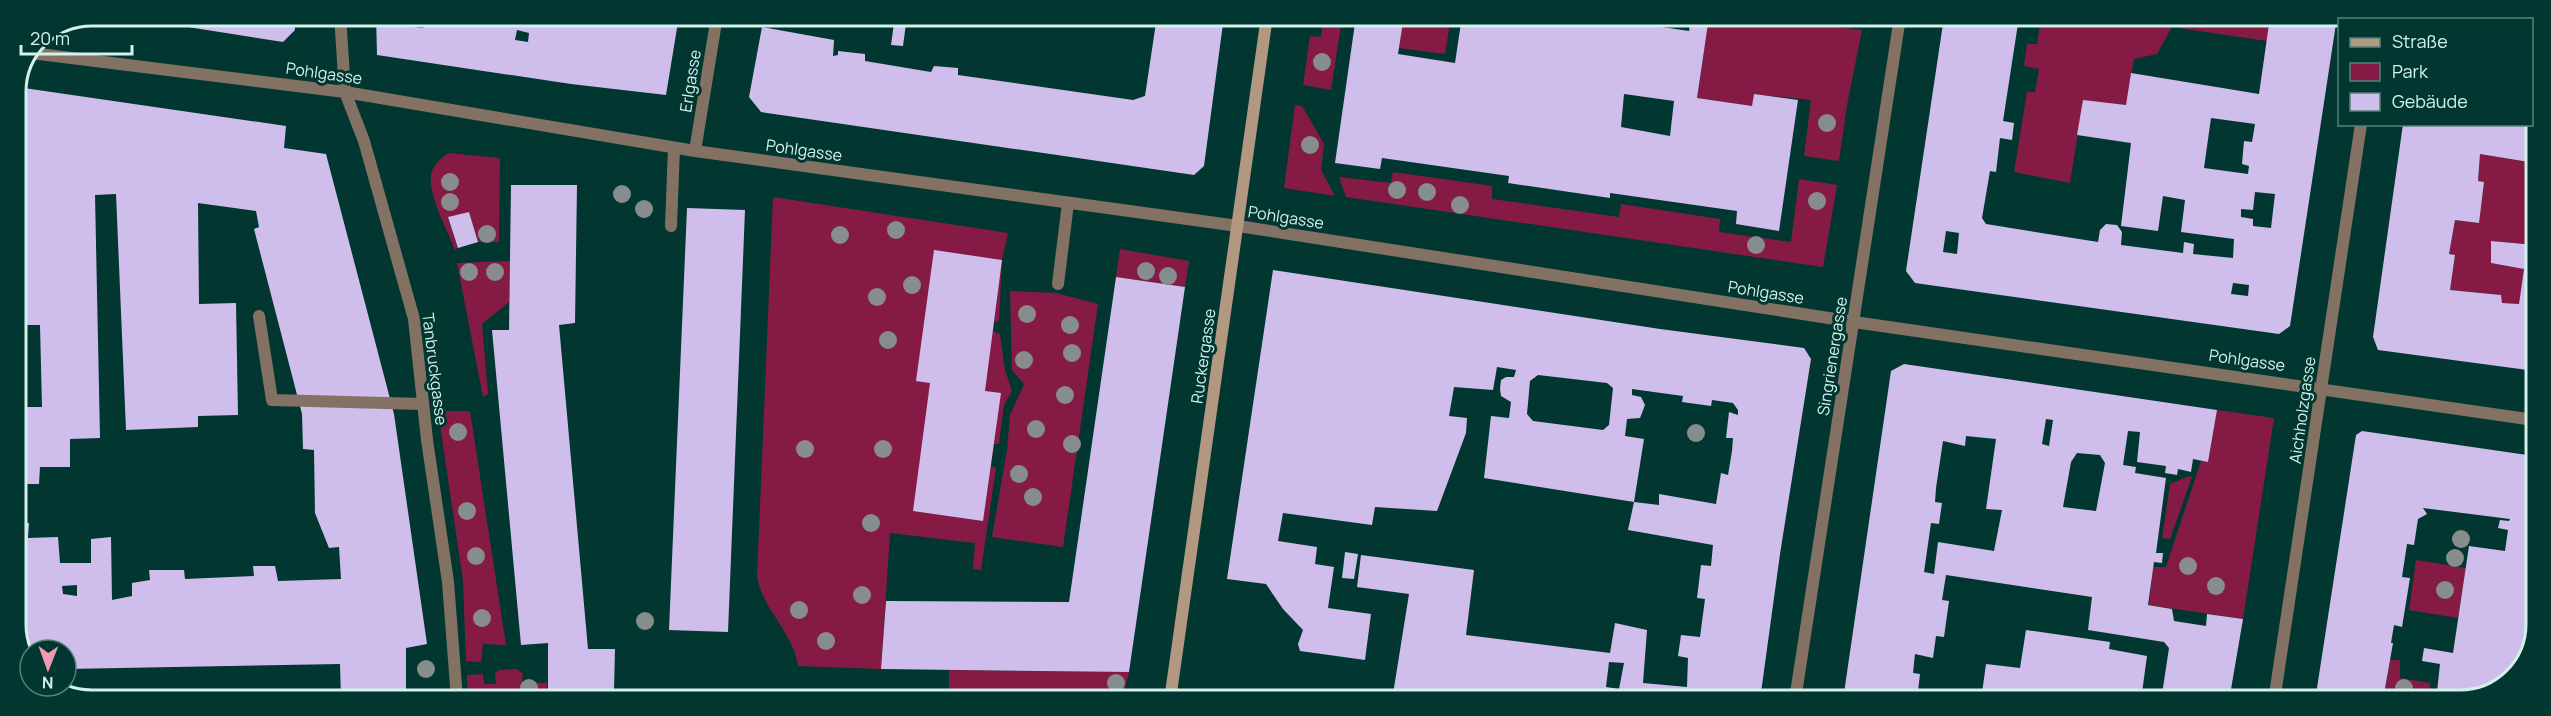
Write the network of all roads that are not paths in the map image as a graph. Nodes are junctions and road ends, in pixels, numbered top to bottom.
1 (341, 26) edge
2 (715, 26) edge
3 (1266, 26) edge
4 (1899, 26) edge
5 (38, 54) edge
6 (345, 92) junction
7 (2361, 126) edge
8 (674, 148) junction
9 (695, 151) junction
10 (1068, 203) junction
11 (671, 226) dead end
12 (1238, 226) junction
13 (1058, 284) dead end
14 (259, 316) dead end
15 (1854, 322) junction
16 (2322, 388) junction
17 (423, 404) junction
18 (2526, 419) edge
19 (457, 690) edge
20 (1171, 690) edge
21 (1797, 690) edge
22 (2276, 690) edge

1 - 6 street, Tanbruckgasse
2 - 9 street, Erlgasse
3 - 12 main road, Ruckergasse
4 - 15 street, Singrienergasse
5 - 6 street, Pohlgasse
6 - 8 street, Pohlgasse
6 - 17 street, Tanbruckgasse
7 - 16 street, Aichholzgasse
8 - 9 street, Pohlgasse
8 - 11 street
9 - 10 street, Pohlgasse
10 - 12 street, Pohlgasse
10 - 13 street
12 - 15 street, Pohlgasse
12 - 20 main road, Ruckergasse
14 - 17 street
15 - 16 street, Pohlgasse
15 - 21 street, Singrienergasse
16 - 18 street, Pohlgasse
16 - 22 street, Aichholzgasse
17 - 19 street, Tanbruckgasse

